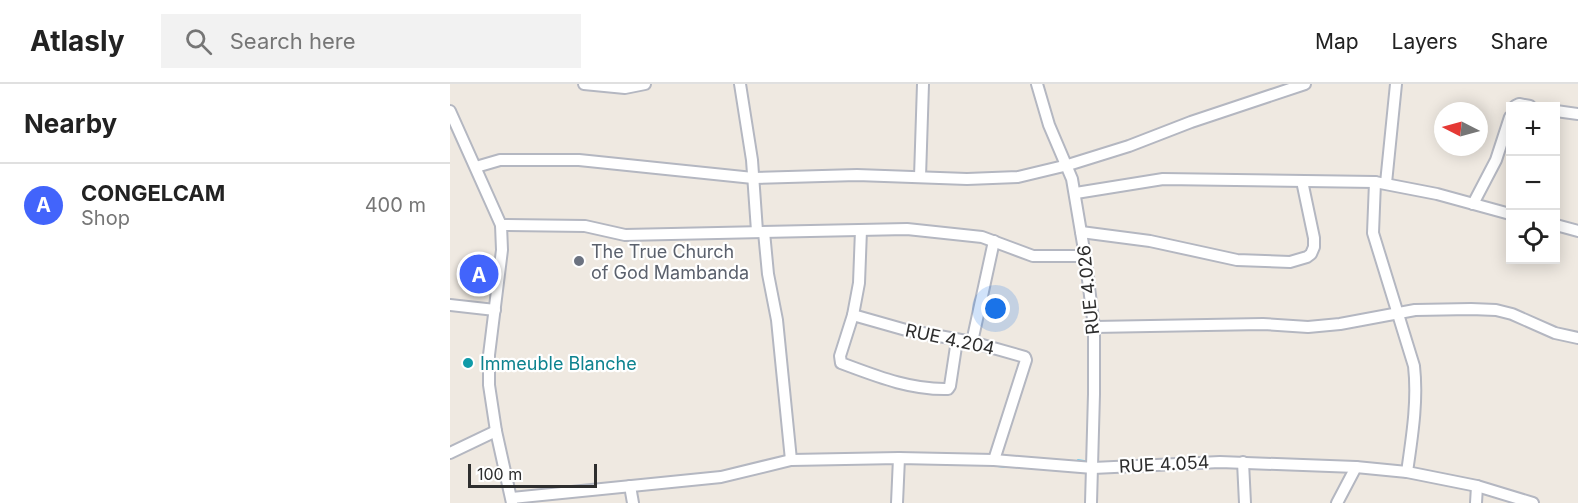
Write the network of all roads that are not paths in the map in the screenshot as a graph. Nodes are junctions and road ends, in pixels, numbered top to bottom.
1 (584, 84) edge
2 (645, 84) edge
3 (740, 84) edge
4 (923, 84) edge
5 (1037, 84) edge
6 (1305, 84) edge
7 (1396, 84) edge
8 (450, 111) edge
9 (1560, 112) edge
10 (1578, 114) edge
11 (1506, 129) edge
12 (454, 132) edge
13 (1068, 165) junction
14 (476, 167) junction
15 (920, 177) junction
16 (753, 178) junction
17 (1302, 181) junction
18 (1381, 183) junction
19 (1076, 193) junction
20 (1473, 204) junction
21 (1506, 213) edge
22 (501, 225) junction
23 (1560, 226) edge
24 (861, 230) junction
25 (760, 231) junction
26 (1578, 231) edge
27 (1082, 232) junction
28 (994, 241) junction
29 (1085, 256) junction
30 (450, 305) edge
31 (495, 310) junction
32 (1398, 313) junction
33 (853, 315) junction
34 (1094, 327) junction
35 (1578, 338) edge
36 (957, 339) junction
37 (972, 342) junction
38 (496, 431) junction
39 (450, 453) edge
40 (899, 458) junction
41 (791, 460) junction
42 (994, 460) junction
43 (1243, 462) junction
44 (1356, 466) junction
45 (1093, 468) junction
46 (1407, 472) junction
47 (630, 486) junction
48 (1477, 486) junction
49 (512, 501) edge
50 (633, 503) edge
51 (897, 503) edge
52 (1090, 503) edge
53 (1245, 503) edge
54 (1337, 503) edge
55 (1476, 503) edge
56 (1533, 503) edge

1 - 2 street
3 - 16 street
4 - 15 street
5 - 13 street, RUE 4.026
6 - 13 street
7 - 18 street
8 - 12 street
9 - 10 street
11 - 20 street
12 - 14 street
13 - 15 street
13 - 19 street, RUE 4.026
14 - 16 street
14 - 22 street
15 - 16 street
16 - 25 street
17 - 18 street
17 - 19 street
17 - 27 street
18 - 20 street
18 - 32 street
19 - 27 street, RUE 4.026
20 - 21 street
22 - 25 street
22 - 31 street
23 - 26 street
24 - 25 street
24 - 28 street
24 - 33 street
25 - 41 street
27 - 29 street, RUE 4.026
28 - 29 street
28 - 37 street
29 - 34 street, RUE 4.026
30 - 31 street
31 - 38 street
32 - 34 street
32 - 35 street
32 - 46 street
33 - 36 street, RUE 4.204
33 - 36 street
34 - 45 street, RUE 4.026
36 - 37 street, RUE 4.204
37 - 42 street, RUE 4.204
38 - 39 street
38 - 49 street
40 - 41 street, RUE 4.054
40 - 42 street, RUE 4.054
40 - 51 street
41 - 47 street, RUE 4.054
42 - 45 street, RUE 4.054
43 - 44 street, RUE 4.054
43 - 45 street, RUE 4.054
43 - 53 street
44 - 46 street, RUE 4.054
44 - 54 street
45 - 52 street, RUE 4.026
46 - 48 street, RUE 4.054
47 - 49 street, RUE 4.054
47 - 50 street
48 - 55 street
48 - 56 street, RUE 4.054

